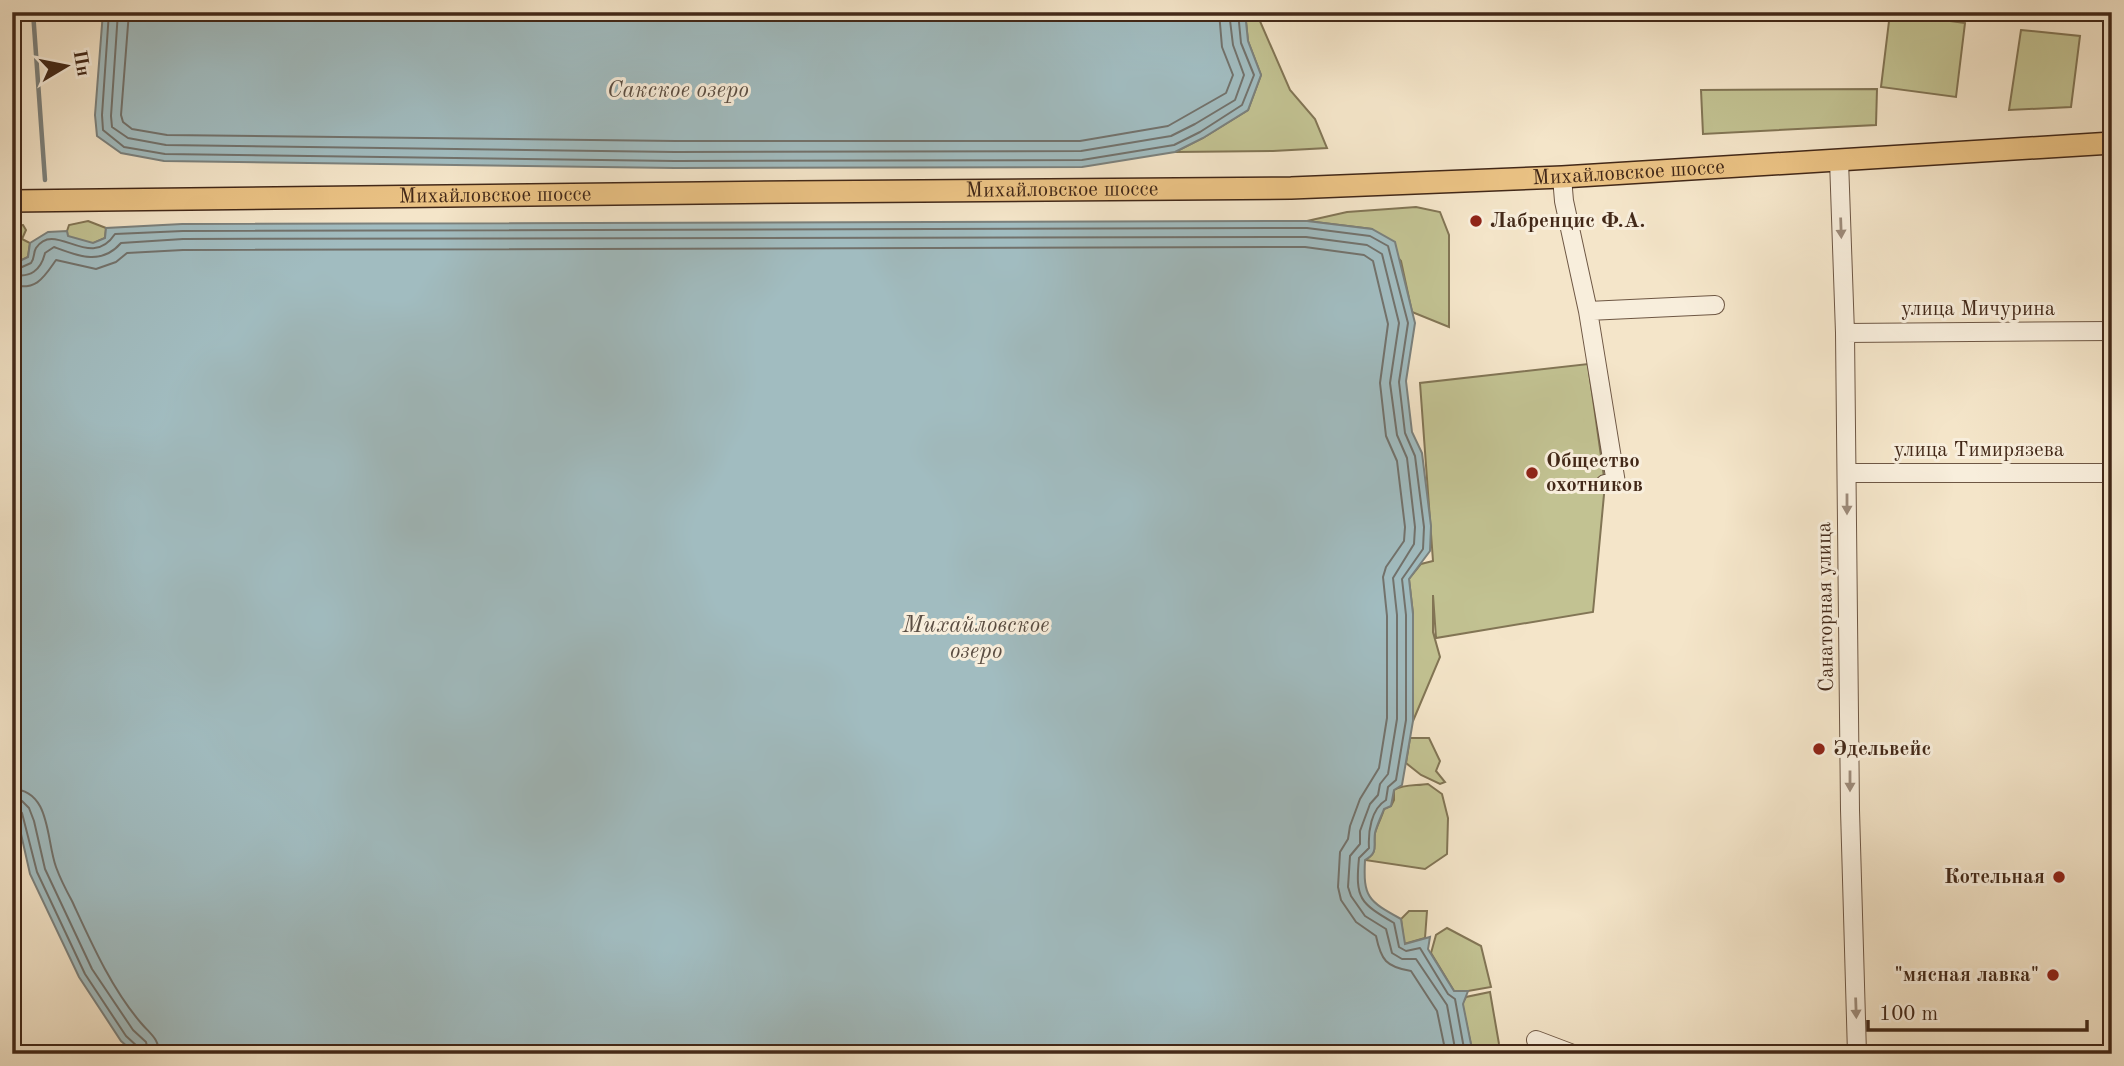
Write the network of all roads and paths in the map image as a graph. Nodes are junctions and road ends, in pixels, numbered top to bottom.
1 (2112, 143) edge
2 (1839, 160) junction
3 (1562, 177) junction
4 (12, 201) edge
5 (1716, 305) dead end
6 (1588, 311) junction
7 (2112, 331) edge
8 (1845, 333) junction
9 (1847, 473) junction
10 (2112, 473) edge
11 (1605, 484) dead end
12 (1536, 1040) dead end
13 (1573, 1054) edge
14 (1857, 1054) edge

1 - 2 main road, Михайловское шоссе
2 - 3 main road, Михайловское шоссе
2 -> 8 street, Санаторная улица
3 - 4 main road, Михайловское шоссе
3 - 6 street
5 - 6 street
6 - 11 street
7 - 8 street, улица Мичурина
8 - 9 street, Санаторная улица
9 - 10 street, улица Тимирязева
9 -> 14 street, Санаторная улица
12 - 13 street

